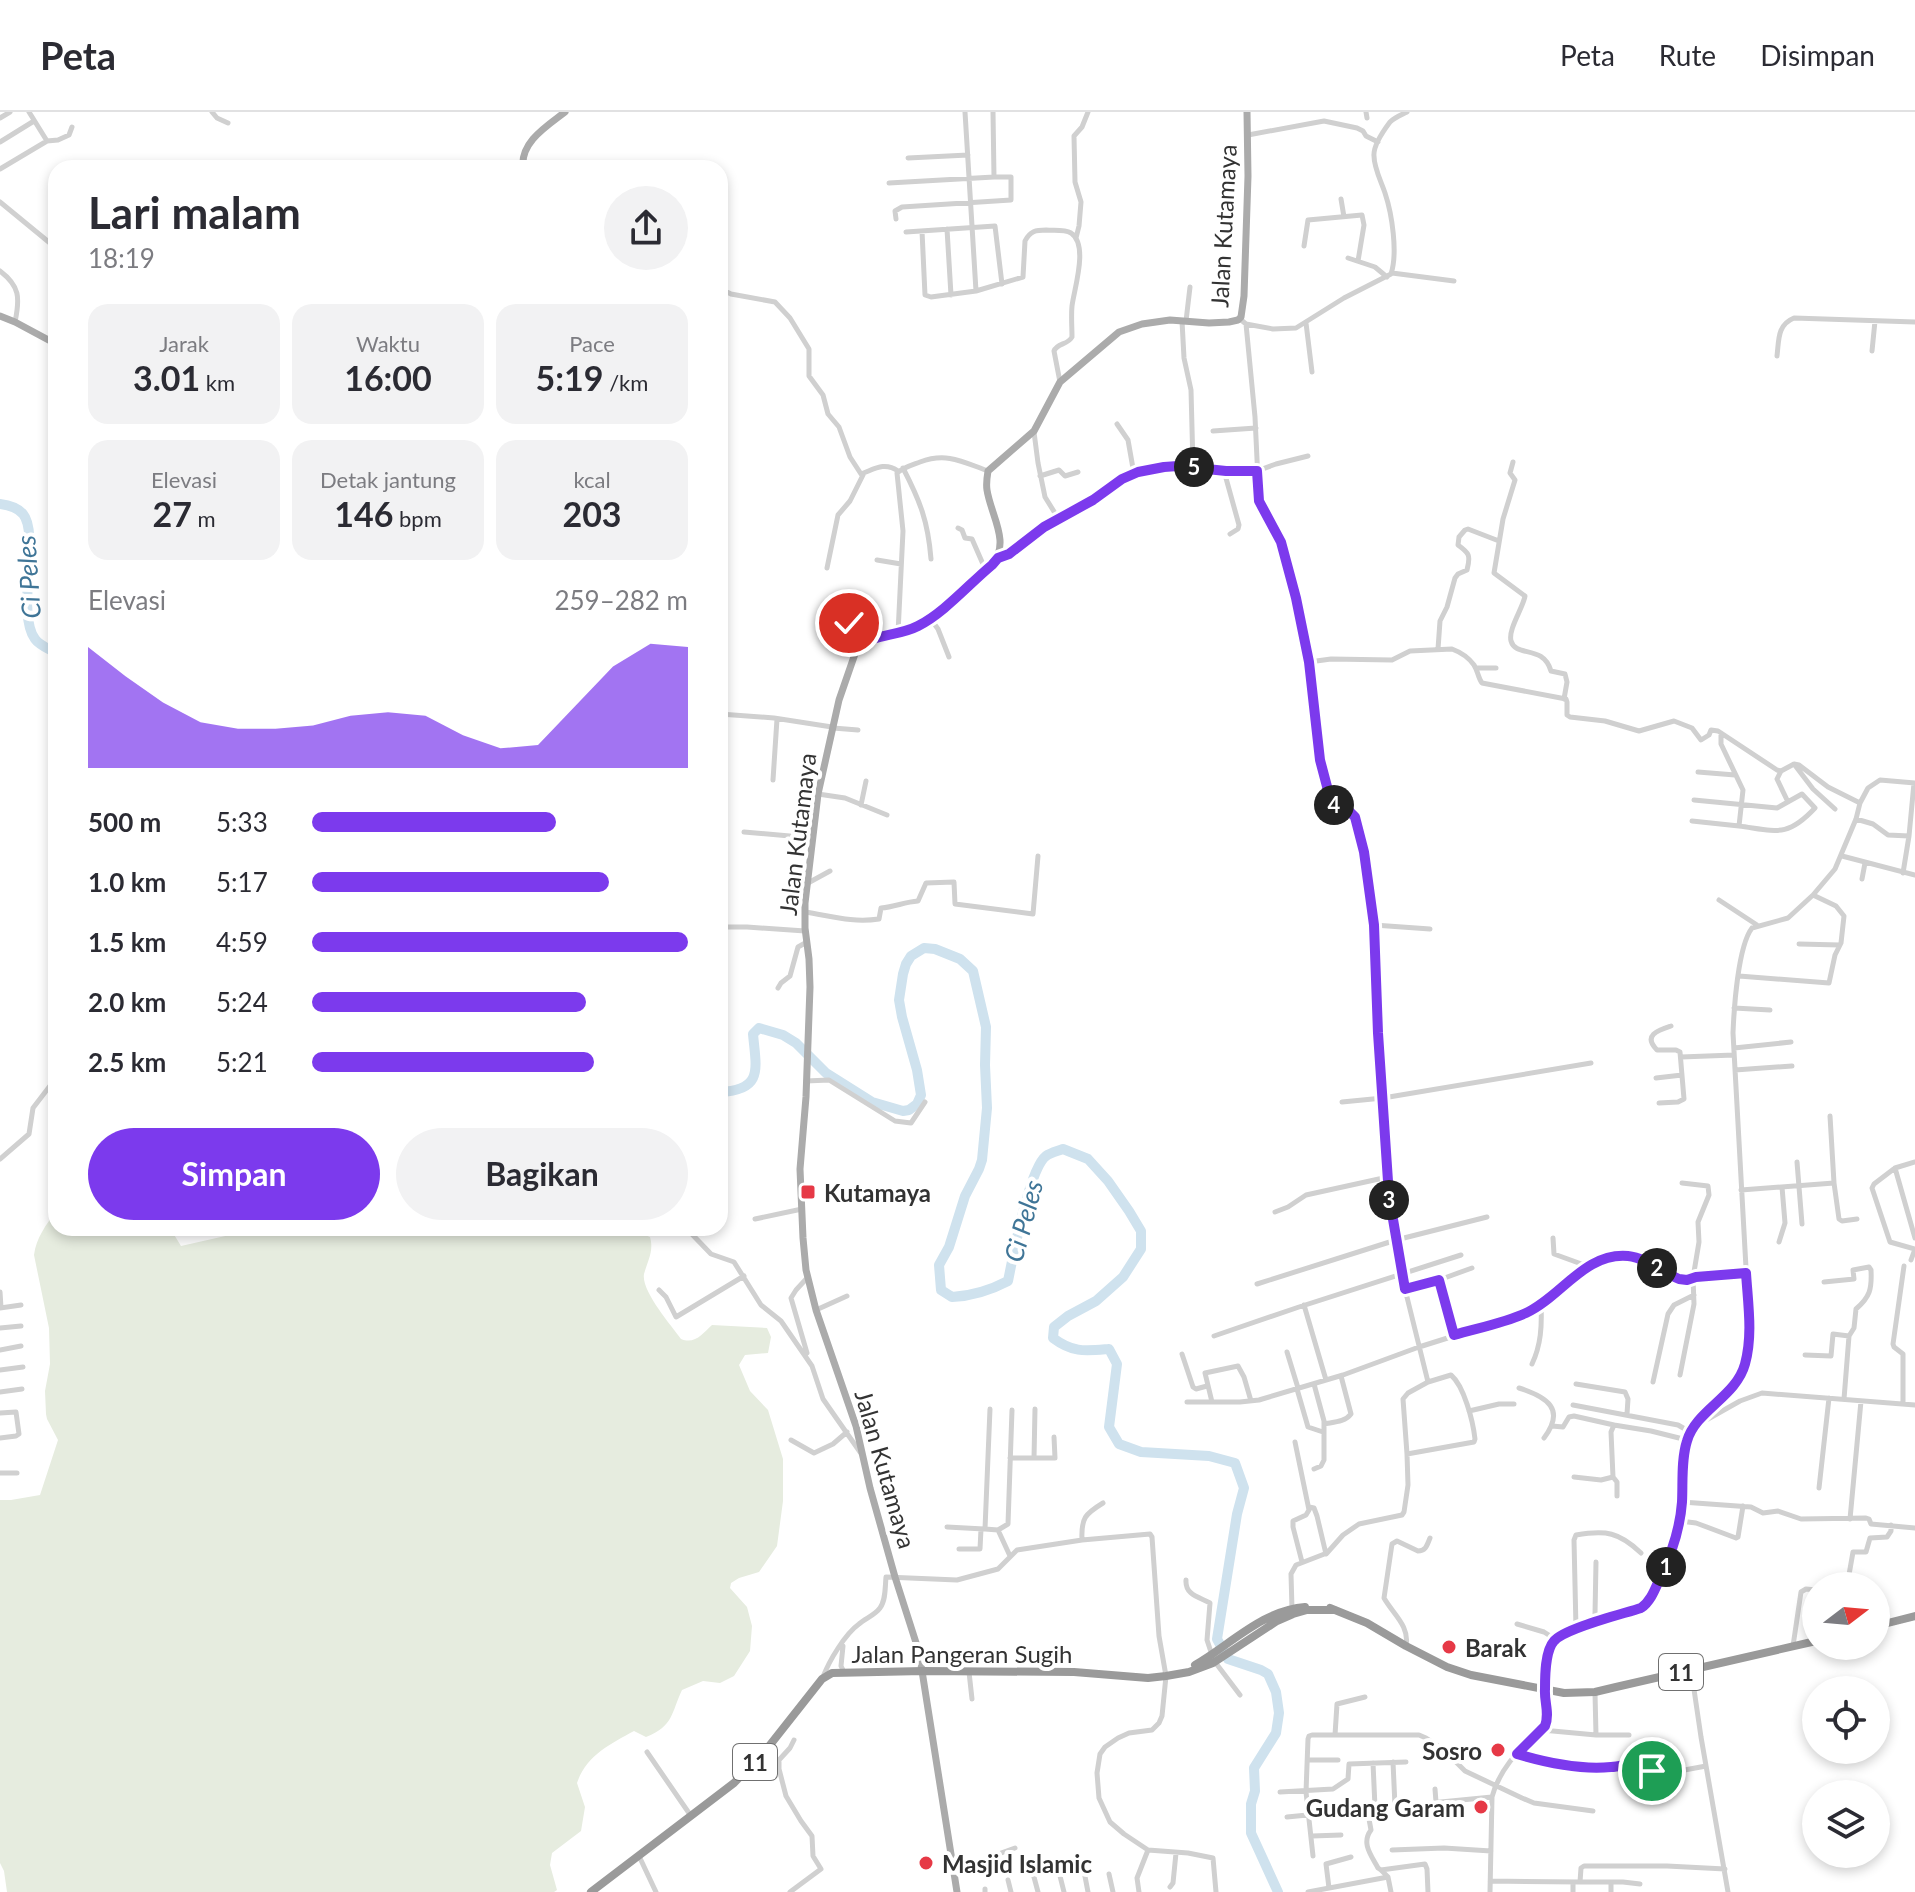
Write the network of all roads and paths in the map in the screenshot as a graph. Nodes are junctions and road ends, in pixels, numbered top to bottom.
1 (10, 112) edge
2 (29, 112) edge
3 (212, 112) edge
4 (565, 112) edge
5 (965, 112) edge
6 (993, 112) edge
7 (1088, 112) edge
8 (1247, 112) edge
9 (1407, 112) edge
10 (0, 118) edge
11 (34, 121) junction
12 (228, 123) dead end
13 (72, 127) dead end
14 (1248, 135) junction
15 (47, 141) junction
16 (0, 142) edge
17 (1378, 142) junction
18 (968, 155) junction
19 (908, 158) dead end
20 (522, 160) edge
21 (0, 169) edge
22 (994, 177) junction
23 (969, 179) junction
24 (889, 183) dead end
25 (1341, 199) dead end
26 (0, 202) edge
27 (971, 203) junction
28 (1344, 217) junction
29 (896, 219) dead end
30 (972, 228) junction
31 (947, 229) junction
32 (922, 231) junction
33 (906, 232) dead end
34 (1076, 239) junction
35 (48, 241) edge
36 (1304, 246) dead end
37 (1348, 258) dead end
38 (1358, 261) junction
39 (0, 271) edge
40 (1390, 275) junction
41 (1454, 281) dead end
42 (1002, 284) junction
43 (1190, 287) dead end
44 (976, 291) junction
45 (728, 293) edge
46 (951, 295) junction
47 (0, 316) edge
48 (1184, 321) junction
49 (1875, 321) junction
50 (15, 322) junction
51 (1243, 322) junction
52 (1915, 322) edge
53 (1306, 323) junction
54 (48, 340) edge
55 (1872, 351) dead end
56 (1777, 356) dead end
57 (1312, 372) dead end
58 (1060, 382) junction
59 (1117, 424) dead end
60 (1256, 428) junction
61 (1034, 431) junction
62 (1213, 431) dead end
63 (1308, 456) dead end
64 (1513, 462) dead end
65 (1193, 466) junction
66 (901, 470) junction
67 (988, 471) junction
68 (1224, 471) junction
69 (1257, 471) junction
70 (1078, 472) dead end
71 (864, 474) junction
72 (1134, 474) junction
73 (1040, 476) junction
74 (1058, 518) junction
75 (958, 528) dead end
76 (1230, 534) dead end
77 (1499, 541) junction
78 (998, 558) junction
79 (931, 559) dead end
80 (877, 560) dead end
81 (901, 564) junction
82 (827, 568) dead end
83 (986, 571) junction
84 (849, 596) dead end
85 (930, 618) junction
86 (898, 634) junction
87 (858, 646) junction
88 (1438, 649) junction
89 (949, 657) dead end
90 (1309, 662) junction
91 (1476, 668) junction
92 (1496, 668) dead end
93 (1564, 699) junction
94 (728, 715) edge
95 (777, 719) junction
96 (832, 728) junction
97 (858, 730) dead end
98 (1721, 733) junction
99 (1794, 764) junction
100 (1783, 770) junction
101 (1698, 772) dead end
102 (1736, 775) junction
103 (773, 780) dead end
104 (866, 781) dead end
105 (1914, 783) edge
106 (818, 794) junction
107 (1694, 800) dead end
108 (1788, 802) junction
109 (1860, 803) junction
110 (861, 805) junction
111 (1740, 805) junction
112 (1835, 809) dead end
113 (887, 815) dead end
114 (1856, 819) junction
115 (1692, 821) dead end
116 (1739, 826) junction
117 (744, 832) dead end
118 (1909, 836) junction
119 (812, 838) junction
120 (1038, 856) dead end
121 (1842, 856) junction
122 (1865, 863) junction
123 (830, 871) dead end
124 (1903, 873) junction
125 (1915, 875) edge
126 (1862, 879) dead end
127 (808, 883) junction
128 (1813, 895) junction
129 (1719, 900) dead end
130 (805, 912) junction
131 (1374, 925) junction
132 (1758, 926) junction
133 (728, 927) edge
134 (1430, 929) dead end
135 (805, 931) junction
136 (807, 942) junction
137 (1799, 944) dead end
138 (1840, 945) junction
139 (1739, 976) junction
140 (778, 988) dead end
141 (1734, 1008) junction
142 (1770, 1010) dead end
143 (1671, 1026) dead end
144 (1791, 1042) dead end
145 (1734, 1051) junction
146 (1681, 1057) junction
147 (1591, 1063) dead end
148 (1792, 1066) dead end
149 (1735, 1070) junction
150 (1682, 1075) junction
151 (1656, 1078) dead end
152 (806, 1081) junction
153 (48, 1088) edge
154 (1383, 1098) junction
155 (925, 1102) dead end
156 (1342, 1102) dead end
157 (1659, 1103) dead end
158 (1830, 1116) dead end
159 (0, 1159) edge
160 (1797, 1162) dead end
161 (1915, 1162) edge
162 (1895, 1168) junction
163 (1388, 1177) junction
164 (1682, 1183) dead end
165 (1834, 1183) junction
166 (1799, 1184) junction
167 (1782, 1187) junction
168 (1741, 1190) junction
169 (802, 1209) junction
170 (1275, 1212) dead end
171 (1487, 1217) dead end
172 (755, 1219) dead end
173 (1857, 1219) dead end
174 (1802, 1224) dead end
175 (693, 1236) edge
176 (1553, 1238) dead end
177 (1915, 1238) edge
178 (1396, 1240) junction
179 (1779, 1242) dead end
180 (1913, 1254) edge
181 (1461, 1255) dead end
182 (1904, 1266) dead end
183 (1587, 1267) junction
184 (1472, 1268) dead end
185 (1746, 1273) junction
186 (1402, 1274) junction
187 (744, 1276) junction
188 (808, 1277) junction
189 (1693, 1278) junction
190 (1439, 1280) junction
191 (1824, 1282) dead end
192 (1257, 1284) dead end
193 (1405, 1289) junction
194 (659, 1290) dead end
195 (0, 1292) edge
196 (1694, 1295) junction
197 (847, 1296) dead end
198 (1541, 1304) junction
199 (21, 1305) dead end
200 (1304, 1305) junction
201 (0, 1308) edge
202 (816, 1310) junction
203 (21, 1326) dead end
204 (0, 1328) edge
205 (1454, 1335) junction
206 (1214, 1336) dead end
207 (1849, 1336) junction
208 (21, 1346) dead end
209 (1419, 1347) junction
210 (0, 1350) edge
211 (1287, 1352) dead end
212 (1182, 1354) dead end
213 (1805, 1355) dead end
214 (1532, 1364) dead end
215 (812, 1366) junction
216 (23, 1367) dead end
217 (0, 1370) edge
218 (1680, 1375) dead end
219 (1341, 1376) junction
220 (1326, 1380) junction
221 (1428, 1382) junction
222 (1653, 1382) dead end
223 (1314, 1384) junction
224 (1576, 1384) dead end
225 (1207, 1386) junction
226 (1519, 1388) dead end
227 (22, 1389) dead end
228 (1298, 1389) junction
229 (0, 1392) edge
230 (1829, 1398) junction
231 (1844, 1399) junction
232 (1251, 1401) junction
233 (1861, 1401) junction
234 (1187, 1402) dead end
235 (1212, 1402) junction
236 (1514, 1404) dead end
237 (1903, 1404) junction
238 (1573, 1405) dead end
239 (1915, 1405) edge
240 (990, 1409) dead end
241 (1035, 1409) dead end
242 (1012, 1410) dead end
243 (1469, 1411) junction
244 (0, 1413) edge
245 (1627, 1414) junction
246 (1701, 1419) junction
247 (1324, 1424) junction
248 (1614, 1425) junction
249 (1552, 1426) junction
250 (847, 1432) junction
251 (1323, 1432) junction
252 (1690, 1432) junction
253 (1054, 1437) dead end
254 (0, 1438) edge
255 (1544, 1438) dead end
256 (791, 1440) dead end
257 (1687, 1440) junction
258 (1295, 1442) dead end
259 (1407, 1454) junction
260 (863, 1456) junction
261 (1010, 1458) junction
262 (1034, 1458) junction
263 (1314, 1469) dead end
264 (0, 1473) edge
265 (17, 1473) dead end
266 (1574, 1477) dead end
267 (1613, 1477) junction
268 (1819, 1488) dead end
269 (1617, 1496) dead end
270 (1682, 1502) junction
271 (1103, 1503) dead end
272 (1743, 1506) junction
273 (1309, 1507) junction
274 (1850, 1519) junction
275 (1680, 1521) junction
276 (1871, 1524) junction
277 (1891, 1525) junction
278 (947, 1527) dead end
279 (1915, 1528) edge
280 (983, 1529) junction
281 (998, 1530) junction
282 (1430, 1538) dead end
283 (1870, 1538) junction
284 (1082, 1540) junction
285 (959, 1549) dead end
286 (1641, 1553) dead end
287 (1326, 1554) junction
288 (1010, 1556) junction
289 (1302, 1562) junction
290 (1596, 1562) dead end
291 (1849, 1572) edge
292 (895, 1577) junction
293 (1186, 1580) dead end
294 (1802, 1591) edge
295 (1292, 1611) junction
296 (1915, 1616) edge
297 (1890, 1622) edge
298 (1597, 1623) junction
299 (1517, 1624) dead end
300 (1576, 1629) junction
301 (1555, 1639) junction
302 (845, 1641) junction
303 (1802, 1644) edge
304 (1406, 1646) junction
305 (1793, 1646) junction
306 (1215, 1658) junction
307 (1691, 1669) junction
308 (923, 1671) junction
309 (844, 1672) junction
310 (969, 1672) junction
311 (1166, 1676) junction
312 (822, 1679) junction
313 (1544, 1690) junction
314 (1595, 1692) junction
315 (1240, 1695) dead end
316 (1365, 1697) dead end
317 (972, 1699) dead end
318 (1541, 1730) junction
319 (1335, 1735) junction
320 (1596, 1735) junction
321 (1629, 1735) dead end
322 (794, 1740) dead end
323 (647, 1752) dead end
324 (1517, 1754) junction
325 (779, 1760) junction
326 (1308, 1760) junction
327 (1338, 1760) dead end
328 (756, 1761) junction
329 (1393, 1762) junction
330 (1406, 1762) dead end
331 (1373, 1763) junction
332 (1706, 1766) junction
333 (1495, 1785) junction
334 (1435, 1789) dead end
335 (1280, 1792) dead end
336 (1306, 1792) junction
337 (1492, 1797) junction
338 (1436, 1802) junction
339 (1395, 1806) junction
340 (1375, 1807) junction
341 (1367, 1808) junction
342 (1593, 1811) dead end
343 (1310, 1814) junction
344 (691, 1816) junction
345 (1287, 1817) dead end
346 (1341, 1835) dead end
347 (1312, 1836) junction
348 (1015, 1848) dead end
349 (1148, 1850) junction
350 (1392, 1850) dead end
351 (1491, 1851) junction
352 (1176, 1853) junction
353 (639, 1856) junction
354 (1313, 1856) dead end
355 (1351, 1857) dead end
356 (1031, 1866) dead end
357 (1083, 1866) dead end
358 (1058, 1868) dead end
359 (1725, 1869) junction
360 (953, 1870) junction
361 (1381, 1870) junction
362 (1109, 1874) dead end
363 (1388, 1877) junction
364 (1008, 1880) dead end
365 (1490, 1881) junction
366 (1576, 1882) junction
367 (1611, 1882) junction
368 (1640, 1884) dead end
369 (1170, 1887) dead end
370 (1329, 1888) junction
371 (1351, 1889) edge
372 (591, 1892) edge
373 (656, 1892) edge
374 (790, 1892) edge
375 (957, 1892) edge
376 (1011, 1892) edge
377 (1038, 1892) edge
378 (1064, 1892) edge
379 (1088, 1892) edge
380 (1113, 1892) edge
381 (1139, 1892) edge
382 (1216, 1892) edge
383 (1308, 1892) edge
384 (1391, 1892) edge
385 (1428, 1892) edge
386 (1490, 1892) edge
387 (1573, 1892) edge
388 (1611, 1892) edge
389 (1728, 1892) edge

1 - 10 street
2 - 11 street
3 - 12 street
4 - 20 main road
5 - 18 street
6 - 22 street
7 - 34 street
8 - 14 main road, Jalan Kutamaya
9 - 17 street
11 - 15 street
11 - 16 street
13 - 15 street
14 - 17 street
14 - 51 main road, Jalan Kutamaya
15 - 21 street
17 - 40 street
18 - 19 street
18 - 23 street
22 - 23 street
22 - 27 street
23 - 24 street
23 - 27 street
25 - 28 street
26 - 35 street
27 - 29 street
27 - 30 street
28 - 36 street
28 - 38 street
30 - 31 street
30 - 42 street
30 - 44 street
31 - 32 street
31 - 46 street
32 - 33 street
32 - 46 street
34 - 42 street
34 - 58 street
37 - 38 street
38 - 40 street
39 - 50 street
40 - 41 street
40 - 53 street
42 - 44 street
43 - 48 street
44 - 46 street
45 - 71 street
47 - 50 main road
48 - 51 main road, Jalan Kutamaya
48 - 58 main road, Jalan Kutamaya
48 - 65 street
49 - 52 street
49 - 55 street
49 - 56 street
50 - 54 main road
51 - 53 street
51 - 60 street
53 - 57 street
58 - 61 main road, Jalan Kutamaya
59 - 72 street
60 - 62 street
60 - 69 street
61 - 67 main road, Jalan Kutamaya
61 - 73 street
63 - 69 street
64 - 77 street
65 - 68 street
65 - 72 street
66 - 67 street
66 - 71 street
66 - 79 street
66 - 81 street
67 - 78 main road
68 - 69 street
68 - 76 street
69 - 90 street
70 - 73 street
71 - 82 street
72 - 74 street
73 - 74 street
74 - 78 street
75 - 83 street
77 - 88 street
77 - 93 street
78 - 83 main road
80 - 81 street
81 - 86 street
83 - 85 main road
84 - 87 street
85 - 86 main road
85 - 89 street
86 - 87 main road
87 - 96 main road, Jalan Kutamaya
88 - 90 street
88 - 91 street
90 - 131 street
91 - 92 street
91 - 93 street
93 - 98 street
94 - 95 street
95 - 96 street
95 - 103 street
96 - 97 street
96 - 106 main road, Jalan Kutamaya
98 - 100 street
98 - 102 street
99 - 100 street
99 - 109 street
99 - 112 street
100 - 108 street
101 - 102 street
102 - 111 street
104 - 110 street
105 - 109 street
105 - 118 street
106 - 110 street
106 - 119 main road, Jalan Kutamaya
107 - 111 street
108 - 111 street
108 - 116 street
109 - 114 street
110 - 113 street
111 - 116 street
114 - 118 street
114 - 121 street
115 - 116 street
117 - 119 street
118 - 124 street
119 - 127 main road, Jalan Kutamaya
120 - 130 street
121 - 122 street
121 - 128 street
122 - 124 street
122 - 126 street
123 - 127 street
124 - 125 street
127 - 130 main road, Jalan Kutamaya
128 - 132 street
128 - 138 street
129 - 132 street
130 - 135 main road, Jalan Kutamaya
131 - 134 street
131 - 154 street
132 - 139 street
133 - 135 street
135 - 136 main road, Jalan Kutamaya
136 - 140 street
136 - 152 main road, Jalan Kutamaya
137 - 138 street
138 - 139 street
139 - 141 street
141 - 142 street
141 - 145 street
143 - 146 street
144 - 145 street
145 - 146 street
145 - 149 street
146 - 150 street
147 - 154 street
148 - 149 street
149 - 168 street
150 - 151 street
150 - 157 street
152 - 155 street
152 - 169 main road, Jalan Kutamaya
153 - 159 street
154 - 156 street
154 - 163 street
158 - 165 street
160 - 166 street
161 - 162 street
162 - 177 street
162 - 180 street
163 - 170 street
163 - 178 street
164 - 189 street
165 - 166 street
165 - 173 street
166 - 167 street
166 - 174 street
167 - 168 street
167 - 179 street
168 - 185 street
169 - 172 street
169 - 188 main road, Jalan Kutamaya
171 - 178 street
175 - 187 street
176 - 183 street
178 - 186 street
178 - 192 street
181 - 186 street
182 - 237 street
183 - 189 street
183 - 198 street
184 - 190 street
185 - 189 street
185 - 246 street
186 - 193 street
186 - 200 street
187 - 194 street
187 - 215 street
188 - 202 main road, Jalan Kutamaya
188 - 215 street
189 - 196 street
190 - 193 street
190 - 205 street
191 - 207 street
193 - 209 street
195 - 201 street
196 - 218 street
196 - 222 street
197 - 202 street
198 - 205 street
198 - 214 street
199 - 201 street
200 - 206 street
200 - 220 street
202 - 260 main road, Jalan Kutamaya
203 - 204 street
205 - 209 street
207 - 213 street
207 - 231 street
208 - 210 street
209 - 219 street
209 - 221 street
211 - 228 street
212 - 225 street
215 - 250 street
216 - 217 street
219 - 220 street
219 - 247 street
220 - 223 street
221 - 243 street
221 - 259 street
223 - 228 street
223 - 247 street
224 - 245 street
225 - 232 street
225 - 235 street
226 - 249 street
227 - 229 street
228 - 232 street
228 - 251 street
230 - 231 street
230 - 246 street
230 - 268 street
231 - 233 street
232 - 235 street
233 - 237 street
233 - 274 street
234 - 235 street
236 - 243 street
237 - 239 street
238 - 245 street
240 - 280 street
241 - 262 street
242 - 261 street
243 - 259 street
244 - 254 street
245 - 252 street
246 - 252 street
247 - 251 street
248 - 249 street
248 - 257 street
248 - 267 street
249 - 255 street
250 - 256 street
250 - 260 street
251 - 263 street
252 - 257 street
253 - 262 street
257 - 270 street
258 - 273 street
259 - 287 street
260 - 292 main road, Jalan Kutamaya
261 - 262 street
261 - 281 street
264 - 265 street
266 - 267 street
267 - 269 street
270 - 272 street
270 - 275 street
271 - 284 street
272 - 274 street
272 - 275 street
273 - 287 street
273 - 289 street
274 - 276 street
275 - 298 street
276 - 277 street
276 - 283 street
277 - 279 street
277 - 283 street
278 - 280 street
280 - 281 street
280 - 285 street
281 - 288 street
282 - 304 street
283 - 291 street
284 - 288 street
284 - 311 street
286 - 300 street
287 - 289 street
288 - 292 street
289 - 295 street
290 - 298 street
292 - 302 street
292 - 308 main road, Jalan Kutamaya
293 - 306 street
294 - 305 street
295 - 304 highway, 11
295 - 306 highway, 11
296 - 297 highway
298 - 300 street
299 - 301 street
300 - 301 street
301 - 313 street
302 - 309 street
302 - 312 street
303 - 305 highway, 11
304 - 313 highway, 11
305 - 307 highway, 11
306 - 311 highway, Jalan Pangeran Sugih / 11
306 - 315 street
307 - 314 highway, 11
307 - 332 street
308 - 309 highway, Jalan Pangeran Sugih / 11
308 - 310 highway, Jalan Pangeran Sugih / 11
308 - 360 main road, Jalan Kutamaya
309 - 312 highway, Jalan Pangeran Sugih / 11
310 - 311 highway, Jalan Pangeran Sugih / 11
310 - 317 street
311 - 349 street
312 - 328 highway, Jalan Pangeran Sugih / 11
313 - 314 highway, 11
313 - 318 street
314 - 320 street
316 - 319 street
318 - 320 street
318 - 324 street
319 - 326 street
319 - 333 street
320 - 321 street
322 - 325 street
323 - 344 street
324 - 332 street
324 - 333 street
325 - 328 street
325 - 374 street
326 - 327 street
326 - 336 street
328 - 344 highway, Jalan Pangeran Sugih / 11
329 - 330 street
329 - 331 street
329 - 339 street
331 - 336 street
331 - 340 street
332 - 359 street
333 - 337 street
333 - 342 street
334 - 338 street
335 - 336 street
336 - 343 street
337 - 338 street
337 - 351 street
338 - 339 street
339 - 340 street
340 - 341 street
341 - 343 street
341 - 361 street
343 - 345 street
343 - 347 street
344 - 353 highway, Jalan Pangeran Sugih / 11
346 - 347 street
347 - 354 street
348 - 360 street
349 - 352 street
349 - 381 street
350 - 351 street
351 - 365 street
352 - 369 street
352 - 382 street
353 - 372 highway, Jalan Pangeran Sugih / 11
353 - 373 street
355 - 370 street
356 - 377 street
357 - 379 street
358 - 378 street
359 - 366 street
359 - 389 street
360 - 375 main road, Jalan Kutamaya
361 - 363 street
361 - 385 street
362 - 380 street
363 - 371 street
363 - 384 street
364 - 376 street
365 - 366 street
365 - 386 street
366 - 367 street
366 - 387 street
367 - 368 street
367 - 388 street
370 - 371 street
370 - 383 street

